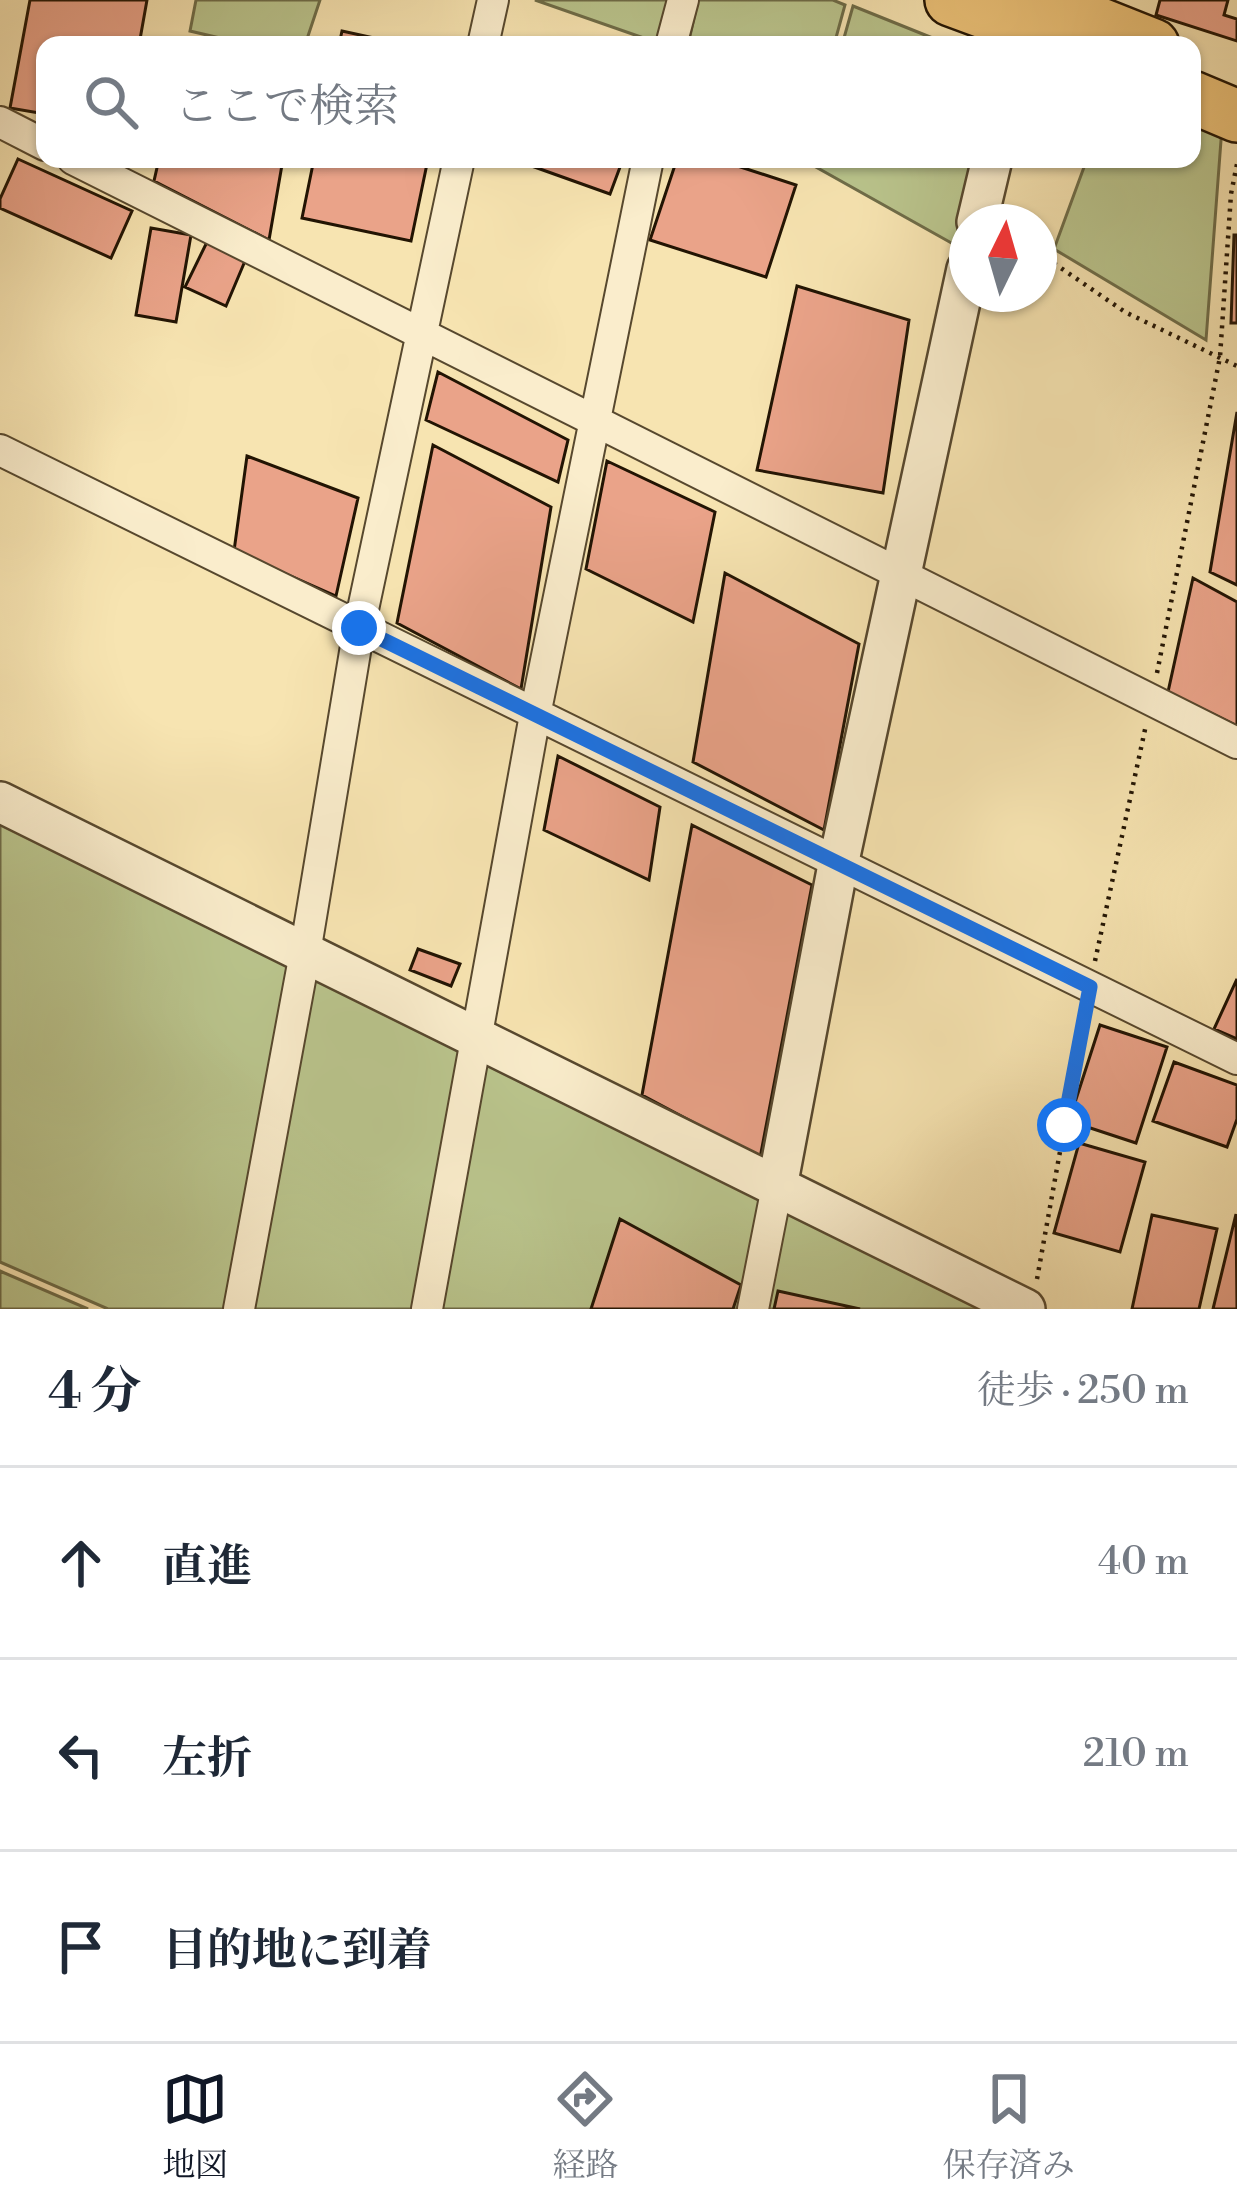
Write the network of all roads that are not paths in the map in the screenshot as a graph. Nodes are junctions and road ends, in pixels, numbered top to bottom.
1 (493, 0) edge
2 (683, 0) edge
3 (951, 0) edge
4 (1027, 18) edge
5 (485, 36) edge
6 (673, 36) edge
7 (1057, 36) edge
8 (1111, 36) edge
9 (1201, 65) edge
10 (1237, 79) edge
11 (1201, 101) edge
12 (1237, 116) edge
13 (0, 122) edge
14 (36, 140) edge
15 (92, 168) edge
16 (457, 168) edge
17 (646, 168) edge
18 (990, 168) edge
19 (981, 204) edge
20 (958, 312) edge
21 (421, 332) junction
22 (593, 419) junction
23 (0, 450) edge
24 (900, 575) junction
25 (359, 628) junction
26 (535, 715) junction
27 (1237, 742) edge
28 (0, 802) edge
29 (838, 865) junction
30 (305, 953) junction
31 (476, 1039) junction
32 (1237, 1059) edge
33 (777, 1187) junction
34 (1030, 1298) edge
35 (238, 1309) edge
36 (427, 1309) edge
37 (753, 1309) edge

1 - 5 street
2 - 6 street
3 - 4 highway
4 - 7 highway
4 - 8 highway
9 - 10 highway
11 - 12 highway
13 - 14 street
15 - 21 street
16 - 21 street
17 - 22 street
18 - 19 street
20 - 24 street
21 - 22 street
21 - 25 street
22 - 24 street
22 - 26 street
23 - 25 street
24 - 27 street
24 - 29 street
25 - 26 street
25 - 30 street
26 - 29 street
26 - 31 street
28 - 30 street
29 - 32 street
29 - 33 street
30 - 31 street
30 - 35 street
31 - 33 street
31 - 36 street
33 - 34 street
33 - 37 street

